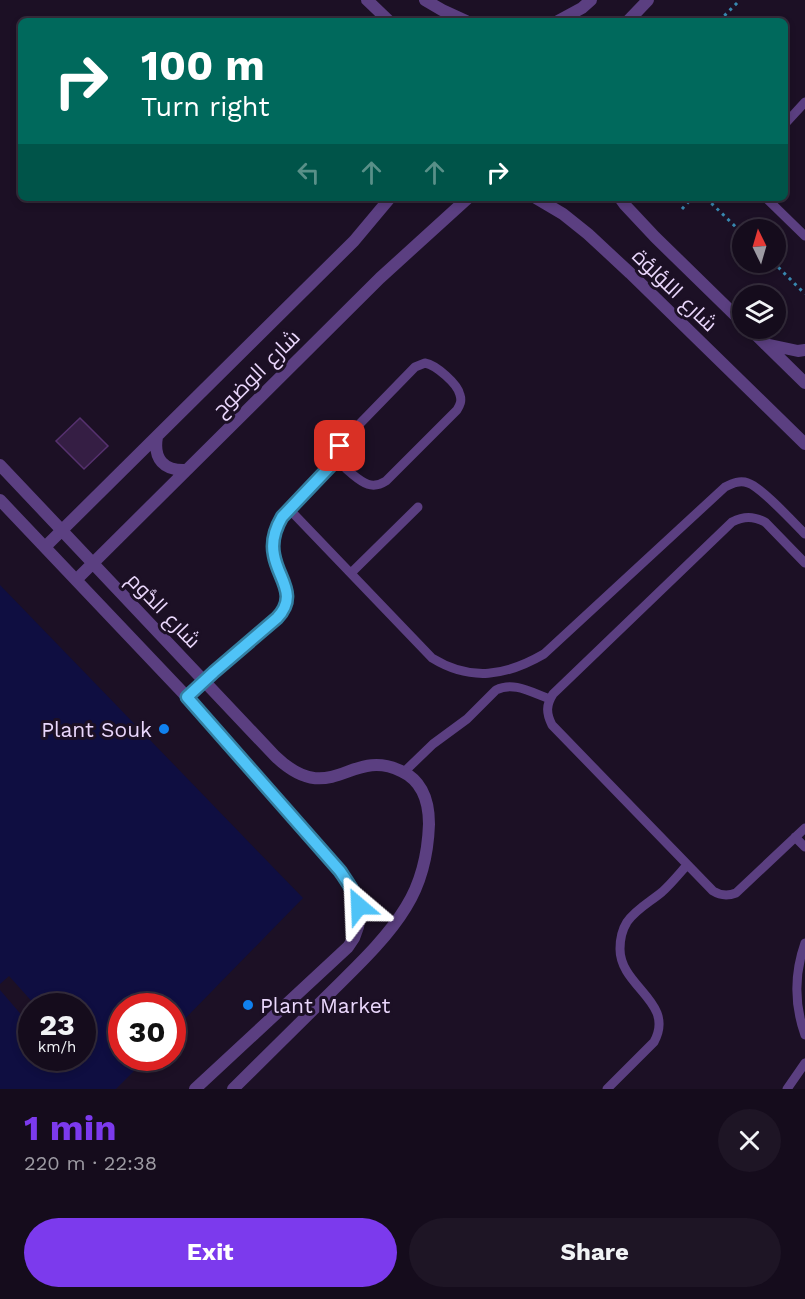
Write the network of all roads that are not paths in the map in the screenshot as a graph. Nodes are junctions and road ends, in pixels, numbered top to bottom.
1 (367, 0) edge
2 (425, 0) edge
3 (591, 0) edge
4 (648, 0) edge
5 (386, 18) edge
6 (459, 18) edge
7 (564, 18) edge
8 (631, 18) edge
9 (805, 102) edge
10 (788, 121) edge
11 (387, 201) edge
12 (465, 201) edge
13 (541, 201) edge
14 (622, 201) edge
15 (769, 201) edge
16 (803, 231) edge
17 (732, 312) edge
18 (760, 339) edge
19 (765, 344) junction
20 (805, 350) edge
21 (805, 383) edge
22 (157, 437) junction
23 (804, 444) edge
24 (339, 457) junction
25 (0, 465) edge
26 (186, 470) junction
27 (0, 500) edge
28 (418, 507) dead end
29 (289, 509) junction
30 (61, 531) junction
31 (805, 534) edge
32 (45, 547) junction
33 (805, 563) edge
34 (93, 564) junction
35 (351, 573) junction
36 (76, 580) junction
37 (204, 681) junction
38 (187, 697) junction
39 (550, 699) junction
40 (404, 772) junction
41 (805, 828) edge
42 (795, 837) junction
43 (805, 847) edge
44 (687, 865) junction
45 (805, 943) edge
46 (805, 1035) edge
47 (805, 1063) edge
48 (195, 1089) edge
49 (233, 1089) edge
50 (607, 1089) edge
51 (787, 1089) edge

1 - 5 street
2 - 6 street
3 - 7 street
4 - 8 street
9 - 10 lane
11 - 22 street, شارع الوضوح
12 - 26 street, شارع الوضوح
13 - 23 street, شارع اللؤلؤة
14 - 17 street, شارع اللؤلؤة
15 - 16 lane
18 - 19 street, شارع اللؤلؤة
19 - 20 street
19 - 21 street, شارع اللؤلؤة
22 - 26 street
22 - 30 street, شارع الوضوح
24 - 24 lane
24 - 29 lane
25 - 30 street, شارع الدُّوم
26 - 34 street, شارع الوضوح
27 - 32 street, شارع الدُّوم
28 - 35 lane
29 - 35 lane
29 - 37 lane
30 - 32 street, شارع الوضوح
30 - 34 street, شارع الدُّوم
31 - 35 lane
32 - 36 street, شارع الدُّوم
33 - 39 lane
34 - 36 street, شارع الوضوح
34 - 37 street, شارع الدُّوم
36 - 38 street, شارع الدُّوم
37 - 38 lane
37 - 40 street, شارع الدُّوم
38 - 48 street, شارع الدُّوم
39 - 40 lane
39 - 44 lane
40 - 49 street
41 - 42 lane
42 - 43 lane
42 - 44 lane
44 - 50 lane
45 - 46 lane
47 - 51 lane

